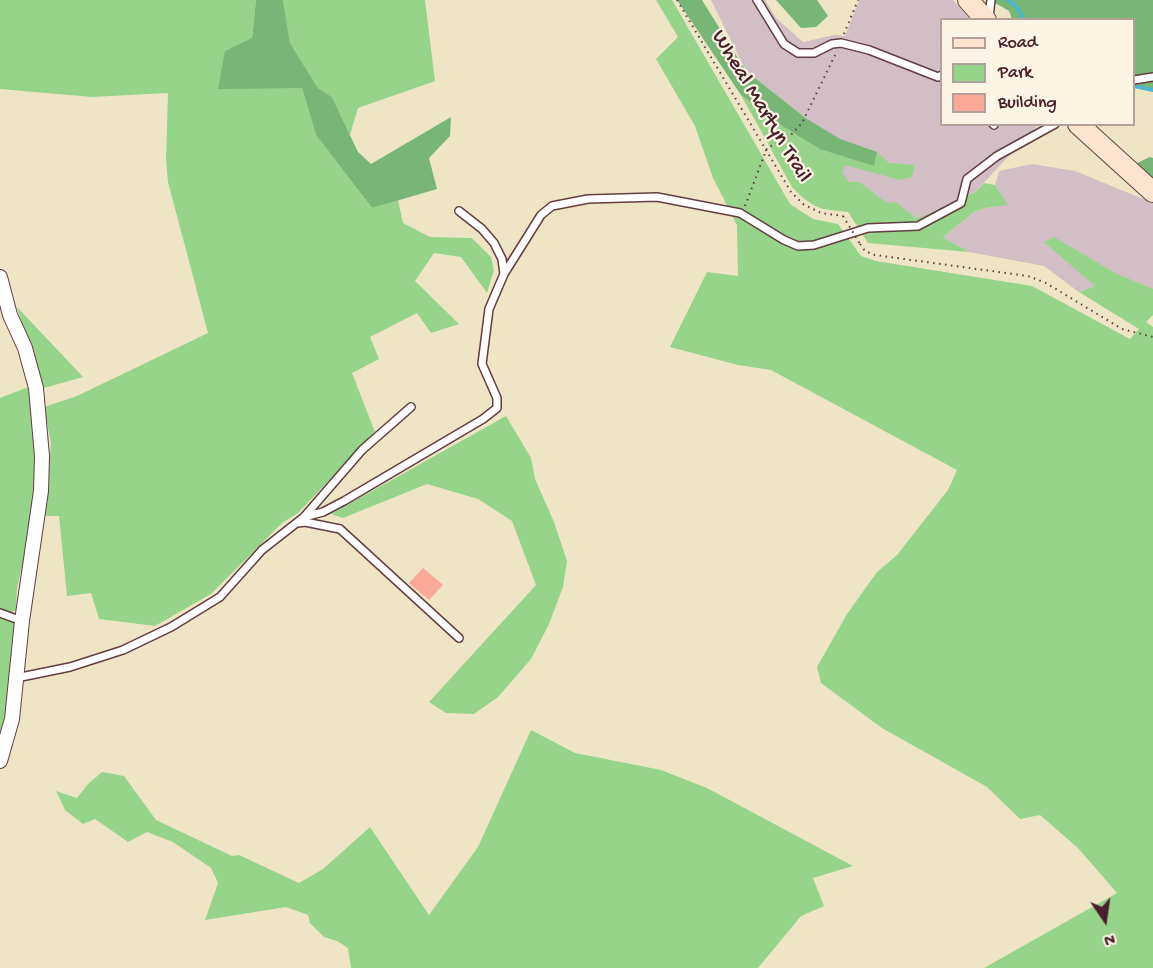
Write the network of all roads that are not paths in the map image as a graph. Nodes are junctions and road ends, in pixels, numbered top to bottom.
1 (757, 0) edge
2 (968, 0) edge
3 (991, 0) edge
4 (986, 18) edge
5 (988, 18) edge
6 (1153, 77) edge
7 (940, 79) edge
8 (1135, 80) edge
9 (1051, 126) edge
10 (1080, 126) edge
11 (1153, 192) edge
12 (459, 211) dead end
13 (504, 274) junction
14 (0, 277) edge
15 (411, 407) dead end
16 (304, 517) junction
17 (296, 523) junction
18 (0, 613) edge
19 (22, 621) junction
20 (459, 638) dead end
21 (16, 678) junction
22 (0, 761) edge

1 - 7 lane
2 - 4 main road
3 - 5 lane
6 - 8 lane
9 - 13 lane
10 - 11 main road
12 - 13 lane
13 - 16 lane
14 - 19 street
15 - 16 lane
16 - 17 lane
17 - 20 lane
17 - 21 lane
18 - 19 lane
19 - 21 street
21 - 22 street

